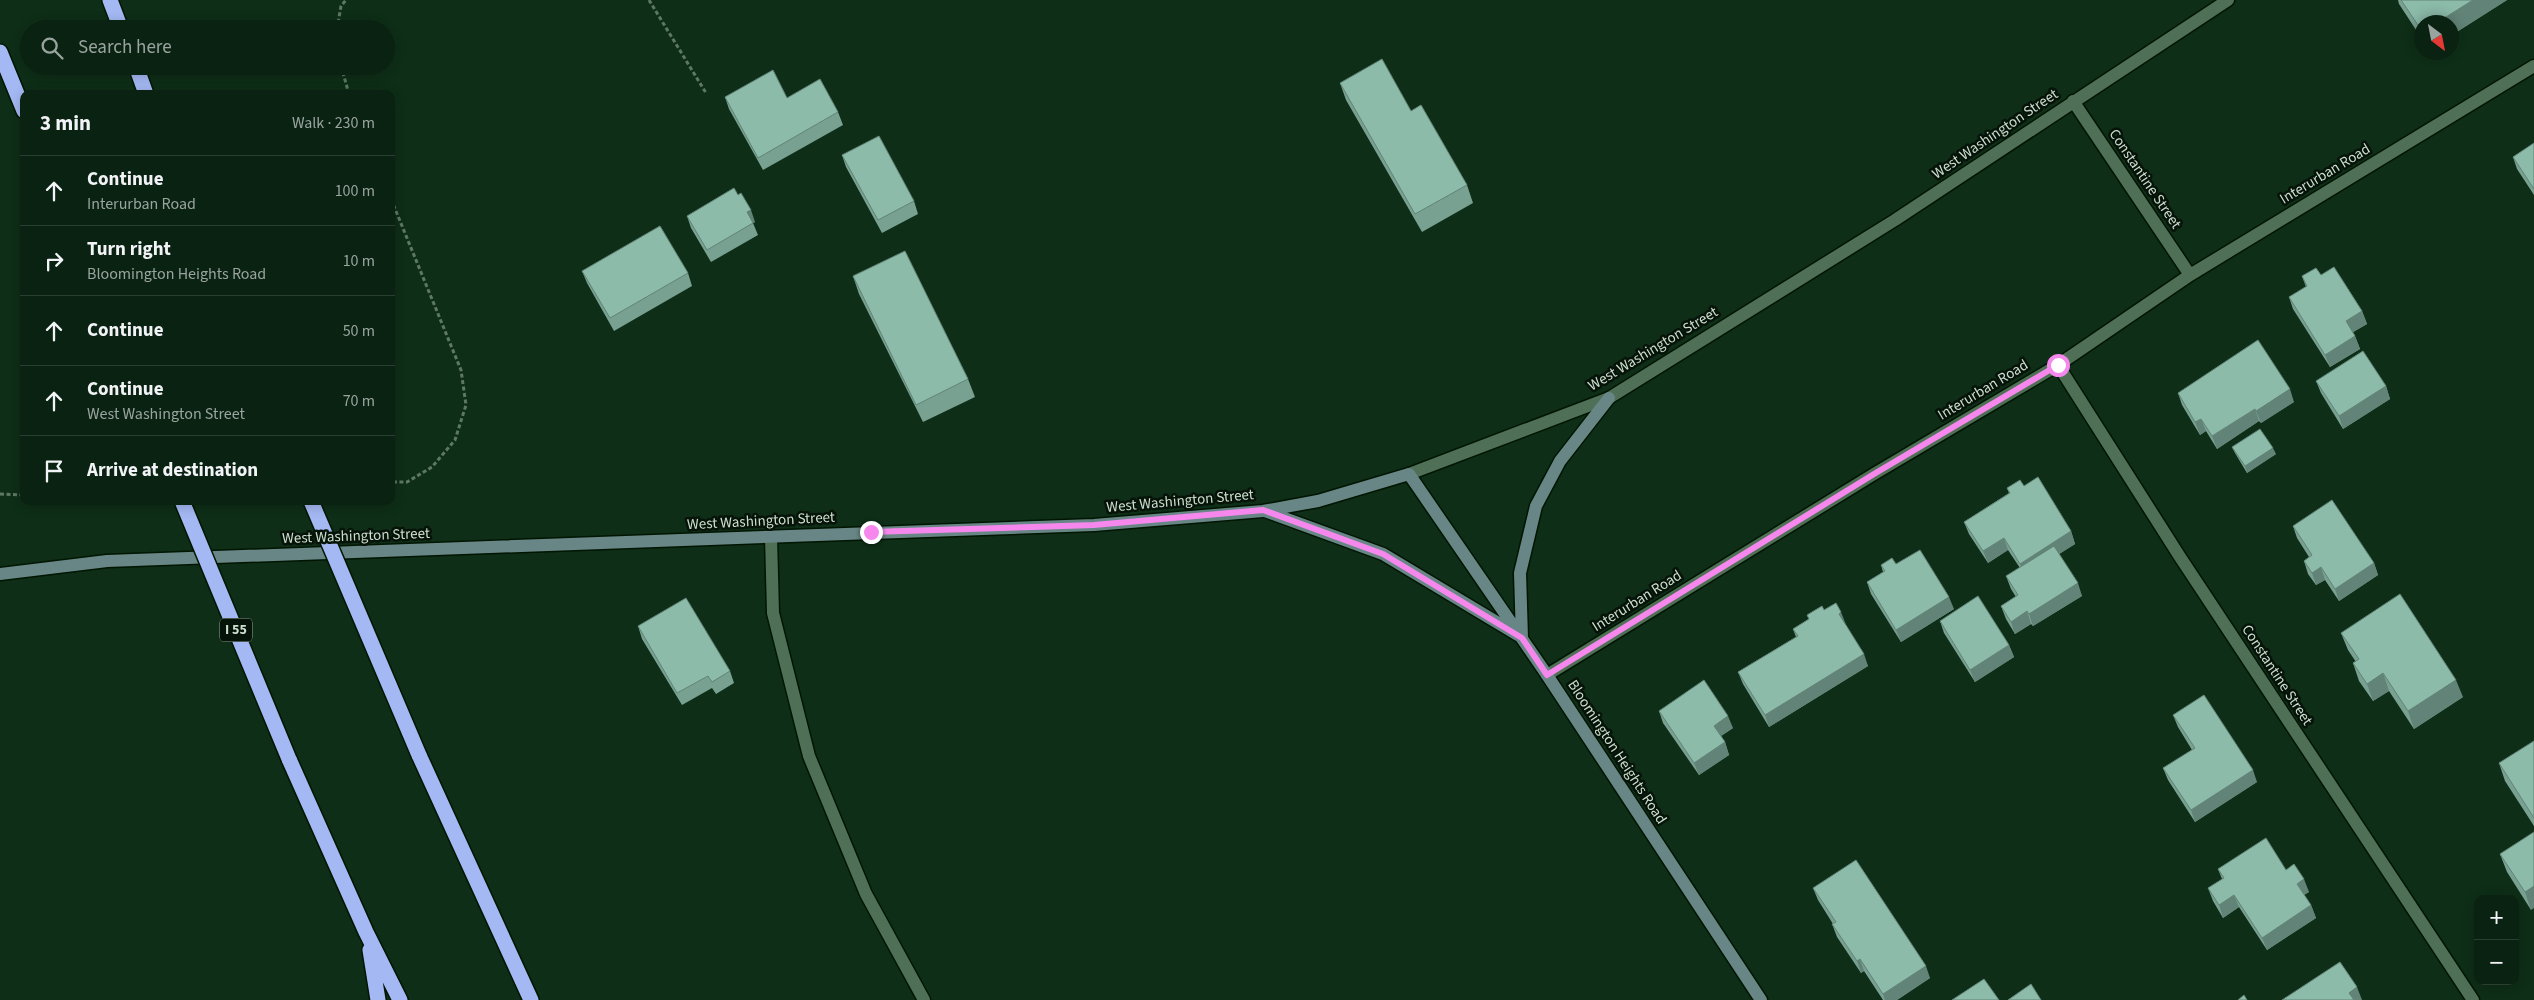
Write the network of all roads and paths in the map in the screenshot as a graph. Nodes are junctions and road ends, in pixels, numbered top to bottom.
1 (110, 0) edge
2 (346, 0) edge
3 (648, 0) edge
4 (2228, 0) edge
5 (118, 20) edge
6 (339, 20) edge
7 (0, 52) edge
8 (2534, 66) edge
9 (139, 75) edge
10 (343, 75) edge
11 (145, 90) edge
12 (348, 90) edge
13 (706, 93) dead end
14 (20, 100) edge
15 (2073, 101) junction
16 (395, 209) edge
17 (2190, 275) junction
18 (2058, 365) junction
19 (1608, 398) junction
20 (1409, 474) junction
21 (395, 482) edge
22 (0, 494) edge
23 (20, 495) edge
24 (184, 505) edge
25 (313, 505) edge
26 (1263, 510) junction
27 (771, 537) junction
28 (0, 574) edge
29 (1522, 638) junction
30 (1547, 675) junction
31 (366, 932) junction
32 (378, 1000) edge
33 (400, 1000) edge
34 (531, 1000) edge
35 (924, 1000) edge
36 (1761, 1000) edge
37 (2472, 1000) edge

1 - 5 highway
2 - 6 path
3 - 13 path
4 - 15 street, West Washington Street
7 - 14 highway
8 - 17 street, Interurban Road
9 - 11 highway
10 - 12 path
15 - 17 street, Constantine Street
15 - 19 street, West Washington Street
16 - 21 path
17 - 18 street, Interurban Road
18 - 30 street, Interurban Road
18 - 37 street, Constantine Street
19 - 20 street, West Washington Street
19 - 29 main road
20 - 26 main road, West Washington Street
20 - 29 main road, Bloomington Heights Road
22 - 23 path
24 - 31 highway, I 55, bridge
25 - 34 highway, bridge
26 - 27 main road, West Washington Street
26 - 29 main road
27 - 28 main road, West Washington Street
27 - 35 street
29 - 30 main road, Bloomington Heights Road
30 - 36 main road, Bloomington Heights Road
31 - 32 highway
31 - 33 highway, I 55

